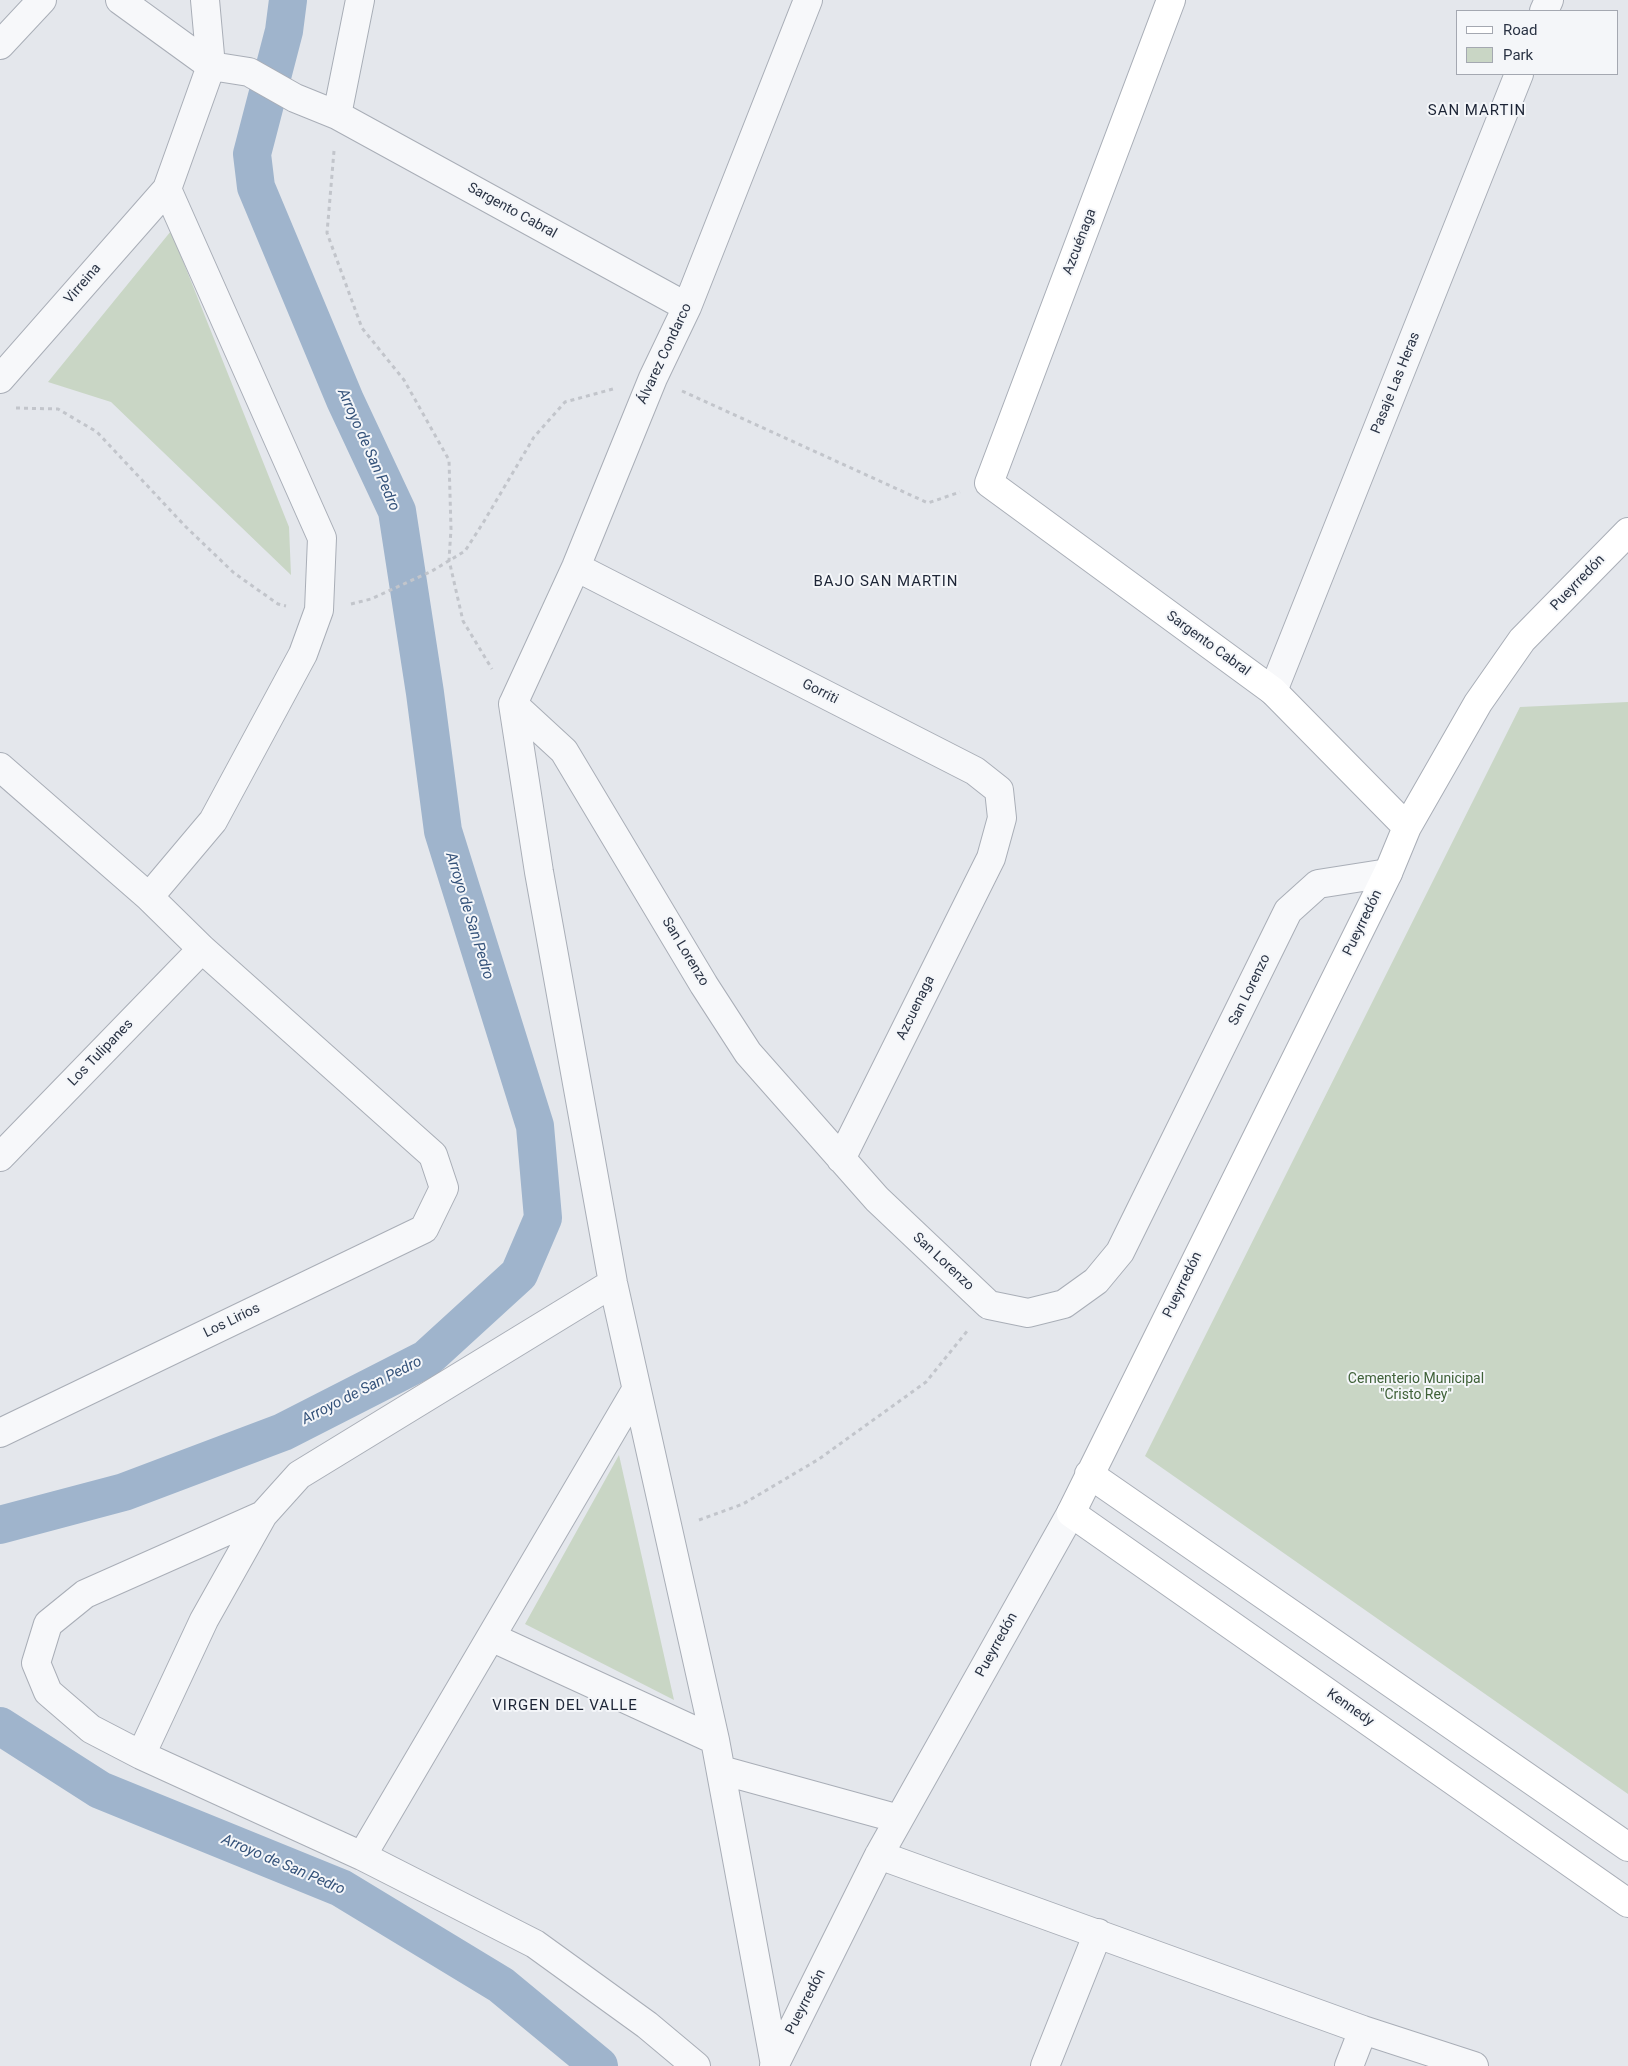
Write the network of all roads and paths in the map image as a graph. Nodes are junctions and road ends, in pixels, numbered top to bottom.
1 (42, 0) edge
2 (120, 0) edge
3 (205, 0) edge
4 (360, 0) edge
5 (808, 0) edge
6 (1172, 0) edge
7 (0, 45) edge
8 (212, 66) junction
9 (1519, 75) edge
10 (337, 115) junction
11 (167, 189) junction
12 (687, 307) junction
13 (0, 378) edge
14 (653, 378) junction
15 (9, 409) dead end
16 (990, 483) junction
17 (1628, 532) edge
18 (449, 560) junction
19 (576, 567) junction
20 (319, 610) junction
21 (1273, 691) junction
22 (513, 704) junction
23 (0, 767) edge
24 (1407, 827) junction
25 (991, 858) joint
26 (1388, 873) junction
27 (149, 897) junction
28 (202, 949) junction
29 (0, 1157) edge
30 (841, 1159) junction
31 (613, 1283) junction
32 (989, 1305) junction
33 (636, 1390) junction
34 (0, 1433) edge
35 (1089, 1474) junction
36 (1072, 1513) junction
37 (263, 1515) junction
38 (668, 1531) junction
39 (491, 1637) junction
40 (715, 1740) junction
41 (141, 1755) junction
42 (721, 1770) junction
43 (899, 1819) junction
44 (1628, 1848) edge
45 (879, 1855) junction
46 (362, 1856) junction
47 (1628, 1903) edge
48 (1098, 1934) junction
49 (1363, 2030) junction
50 (774, 2065) edge
51 (696, 2066) edge
52 (1045, 2066) edge
53 (1349, 2066) edge
54 (1474, 2066) edge

1 - 7 street
2 - 8 street
3 - 8 street
4 - 10 street
5 - 12 street, Álvarez Condarco
6 - 16 street, Azcuénaga
8 - 10 street, Sargento Cabral
8 - 11 street
9 - 21 street, Pasaje Las Heras
10 - 12 street, Sargento Cabral
10 - 18 path
11 - 13 street, Virreina
11 - 20 street
12 - 14 street, Álvarez Condarco
14 - 16 path
14 - 18 path
14 - 19 street, Álvarez Condarco
15 - 20 path
16 - 21 street, Sargento Cabral
17 - 24 street, Pueyrredón
18 - 20 path
18 - 22 path
19 - 22 street, Álvarez Condarco
19 - 25 street, Gorriti
20 - 27 street
21 - 24 street, Sargento Cabral
22 - 30 street, San Lorenzo
22 - 31 street
23 - 27 street
24 - 26 street, Pueyrredón
25 - 30 street, Azcuenaga
26 - 32 street, San Lorenzo
26 - 35 street, Pueyrredón
27 - 28 street
28 - 29 street, Los Tulipanes
28 - 34 street, Los Lirios
30 - 32 street, San Lorenzo
31 - 33 street
31 - 37 street
32 - 38 path
33 - 38 street
33 - 39 street
35 - 36 street, Pueyrredón
35 - 44 street
36 - 43 street, Pueyrredón
36 - 47 street, Kennedy
37 - 41 street
37 - 41 street
38 - 40 street
39 - 40 street
39 - 46 street
40 - 42 street
41 - 46 street
42 - 43 street
42 - 50 street
43 - 45 street, Pueyrredón
45 - 48 street
45 - 50 street, Pueyrredón
46 - 51 street
48 - 49 street
48 - 52 street
49 - 53 street
49 - 54 street

